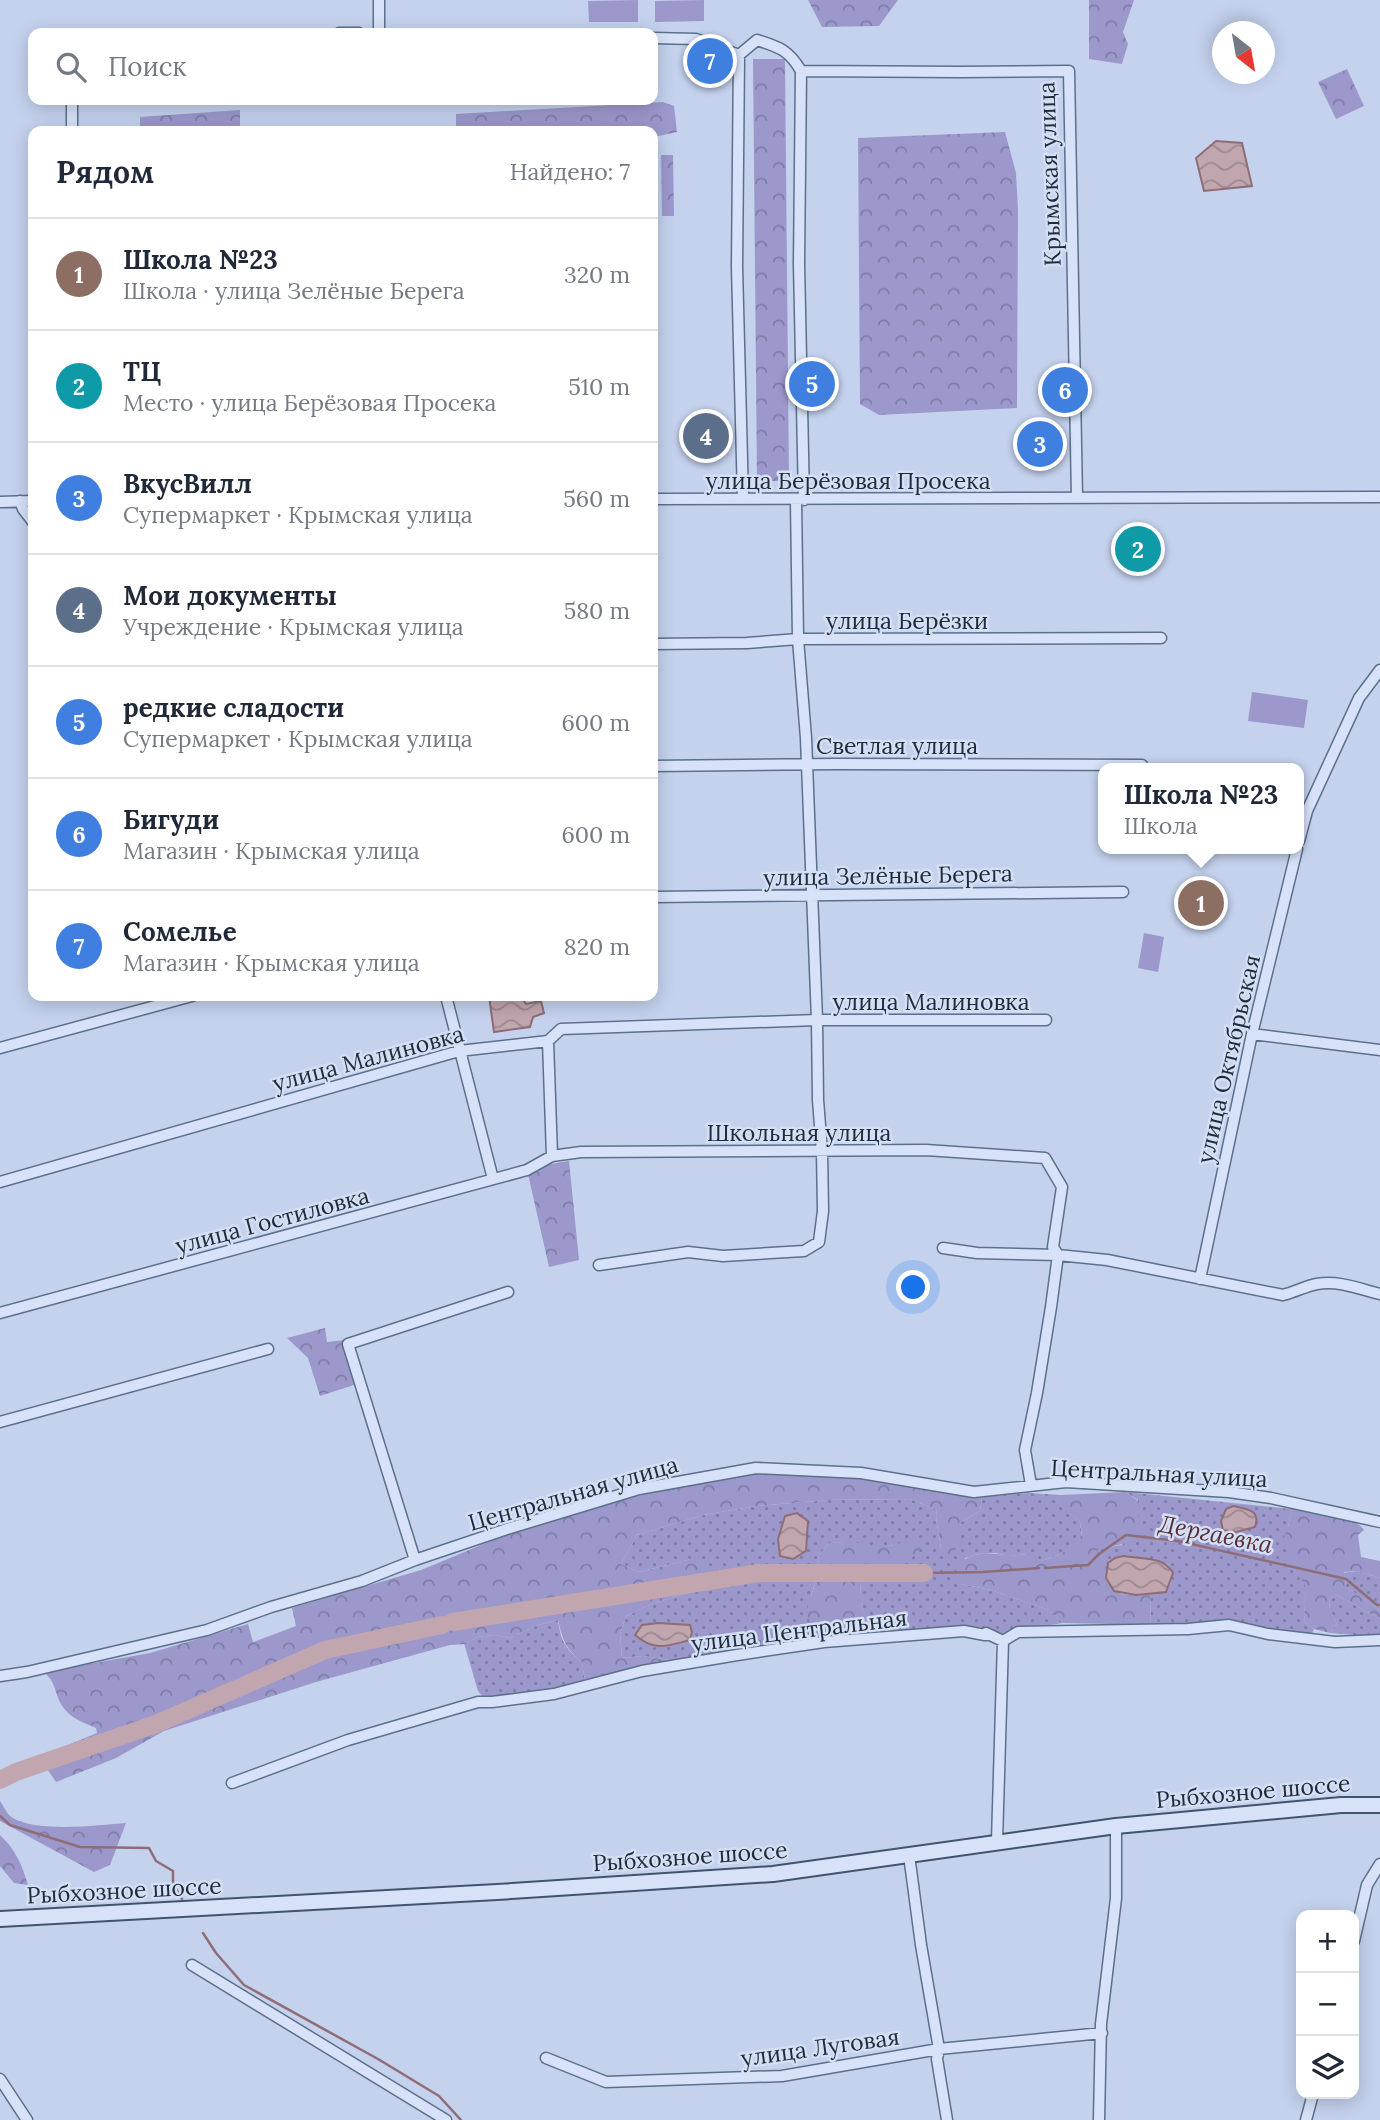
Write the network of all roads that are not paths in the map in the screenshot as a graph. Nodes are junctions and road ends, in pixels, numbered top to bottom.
1 (379, 0) edge
2 (379, 28) edge
3 (658, 38) edge
4 (739, 55) junction
5 (801, 71) junction
6 (72, 105) edge
7 (72, 126) edge
8 (1380, 497) edge
9 (1077, 498) junction
10 (658, 499) edge
11 (743, 499) junction
12 (800, 500) junction
13 (28, 501) edge
14 (0, 502) edge
15 (20, 502) junction
16 (28, 516) edge
17 (1161, 638) dead end
18 (799, 639) junction
19 (658, 644) edge
20 (1380, 670) edge
21 (806, 765) junction
22 (1098, 765) edge
23 (658, 766) edge
24 (1304, 822) edge
25 (1296, 854) edge
26 (1123, 892) dead end
27 (813, 895) junction
28 (658, 897) edge
29 (174, 1001) edge
30 (447, 1001) edge
31 (817, 1020) junction
32 (1046, 1020) dead end
33 (1252, 1034) junction
34 (548, 1041) junction
35 (0, 1048) edge
36 (1380, 1050) edge
37 (459, 1051) junction
38 (822, 1151) junction
39 (552, 1156) junction
40 (493, 1179) junction
41 (0, 1182) edge
42 (943, 1248) dead end
43 (1058, 1255) junction
44 (599, 1265) dead end
45 (1199, 1279) junction
46 (508, 1292) dead end
47 (1380, 1294) edge
48 (0, 1313) edge
49 (268, 1349) dead end
50 (0, 1422) edge
51 (1031, 1485) junction
52 (1380, 1522) edge
53 (415, 1560) junction
54 (1380, 1640) edge
55 (1003, 1642) junction
56 (0, 1676) edge
57 (232, 1783) dead end
58 (1380, 1805) edge
59 (1116, 1826) junction
60 (997, 1841) junction
61 (909, 1855) junction
62 (1380, 1864) edge
63 (0, 1919) edge
64 (1359, 1919) edge
65 (192, 1965) dead end
66 (1102, 2033) junction
67 (939, 2049) junction
68 (546, 2058) dead end
69 (0, 2078) edge
70 (1312, 2099) edge
71 (26, 2120) edge
72 (446, 2120) edge
73 (947, 2120) edge
74 (1099, 2120) edge
75 (1306, 2120) edge

1 - 2 street
3 - 4 street
4 - 5 street
4 - 11 street
5 - 9 street, Крымская улица
5 - 12 street
6 - 7 street
8 - 9 street, улица Берёзовая Просека
9 - 12 street, улица Берёзовая Просека
10 - 11 street, улица Берёзовая Просека
11 - 12 street, улица Берёзовая Просека
12 - 18 street
13 - 15 street
14 - 15 street
15 - 16 street
17 - 18 street, улица Берёзки
18 - 19 street, улица Берёзки
18 - 21 street
20 - 24 street
21 - 22 street, Светлая улица
21 - 23 street, Светлая улица
21 - 27 street
25 - 33 street, улица Октябрьская
26 - 27 street, улица Зелёные Берега
27 - 28 street, улица Зелёные Берега
27 - 31 street
29 - 35 street
30 - 37 street
31 - 32 street, улица Малиновка
31 - 34 street, улица Малиновка
31 - 38 street
33 - 36 street
33 - 45 street, улица Октябрьская
34 - 37 street, улица Малиновка
34 - 39 street
37 - 40 street
37 - 41 street, улица Малиновка
38 - 39 street, Школьная улица
38 - 43 street, Школьная улица
38 - 44 street
39 - 40 street, улица Гостиловка
40 - 48 street, улица Гостиловка
42 - 43 street
43 - 45 street
43 - 51 street
45 - 47 street
46 - 53 street
49 - 50 street
51 - 52 street, Центральная улица
51 - 53 street, Центральная улица
53 - 56 street, Центральная улица
54 - 55 street
55 - 57 street, улица Центральная
55 - 60 street
58 - 59 main road, Рыбхозное шоссе
59 - 60 main road, Рыбхозное шоссе
59 - 66 street
60 - 61 main road, Рыбхозное шоссе
61 - 63 main road, Рыбхозное шоссе
61 - 67 street
62 - 64 street
65 - 72 street
66 - 67 street, улица Луговая
66 - 74 street
67 - 68 street, улица Луговая
67 - 73 street
69 - 71 street
70 - 75 street

